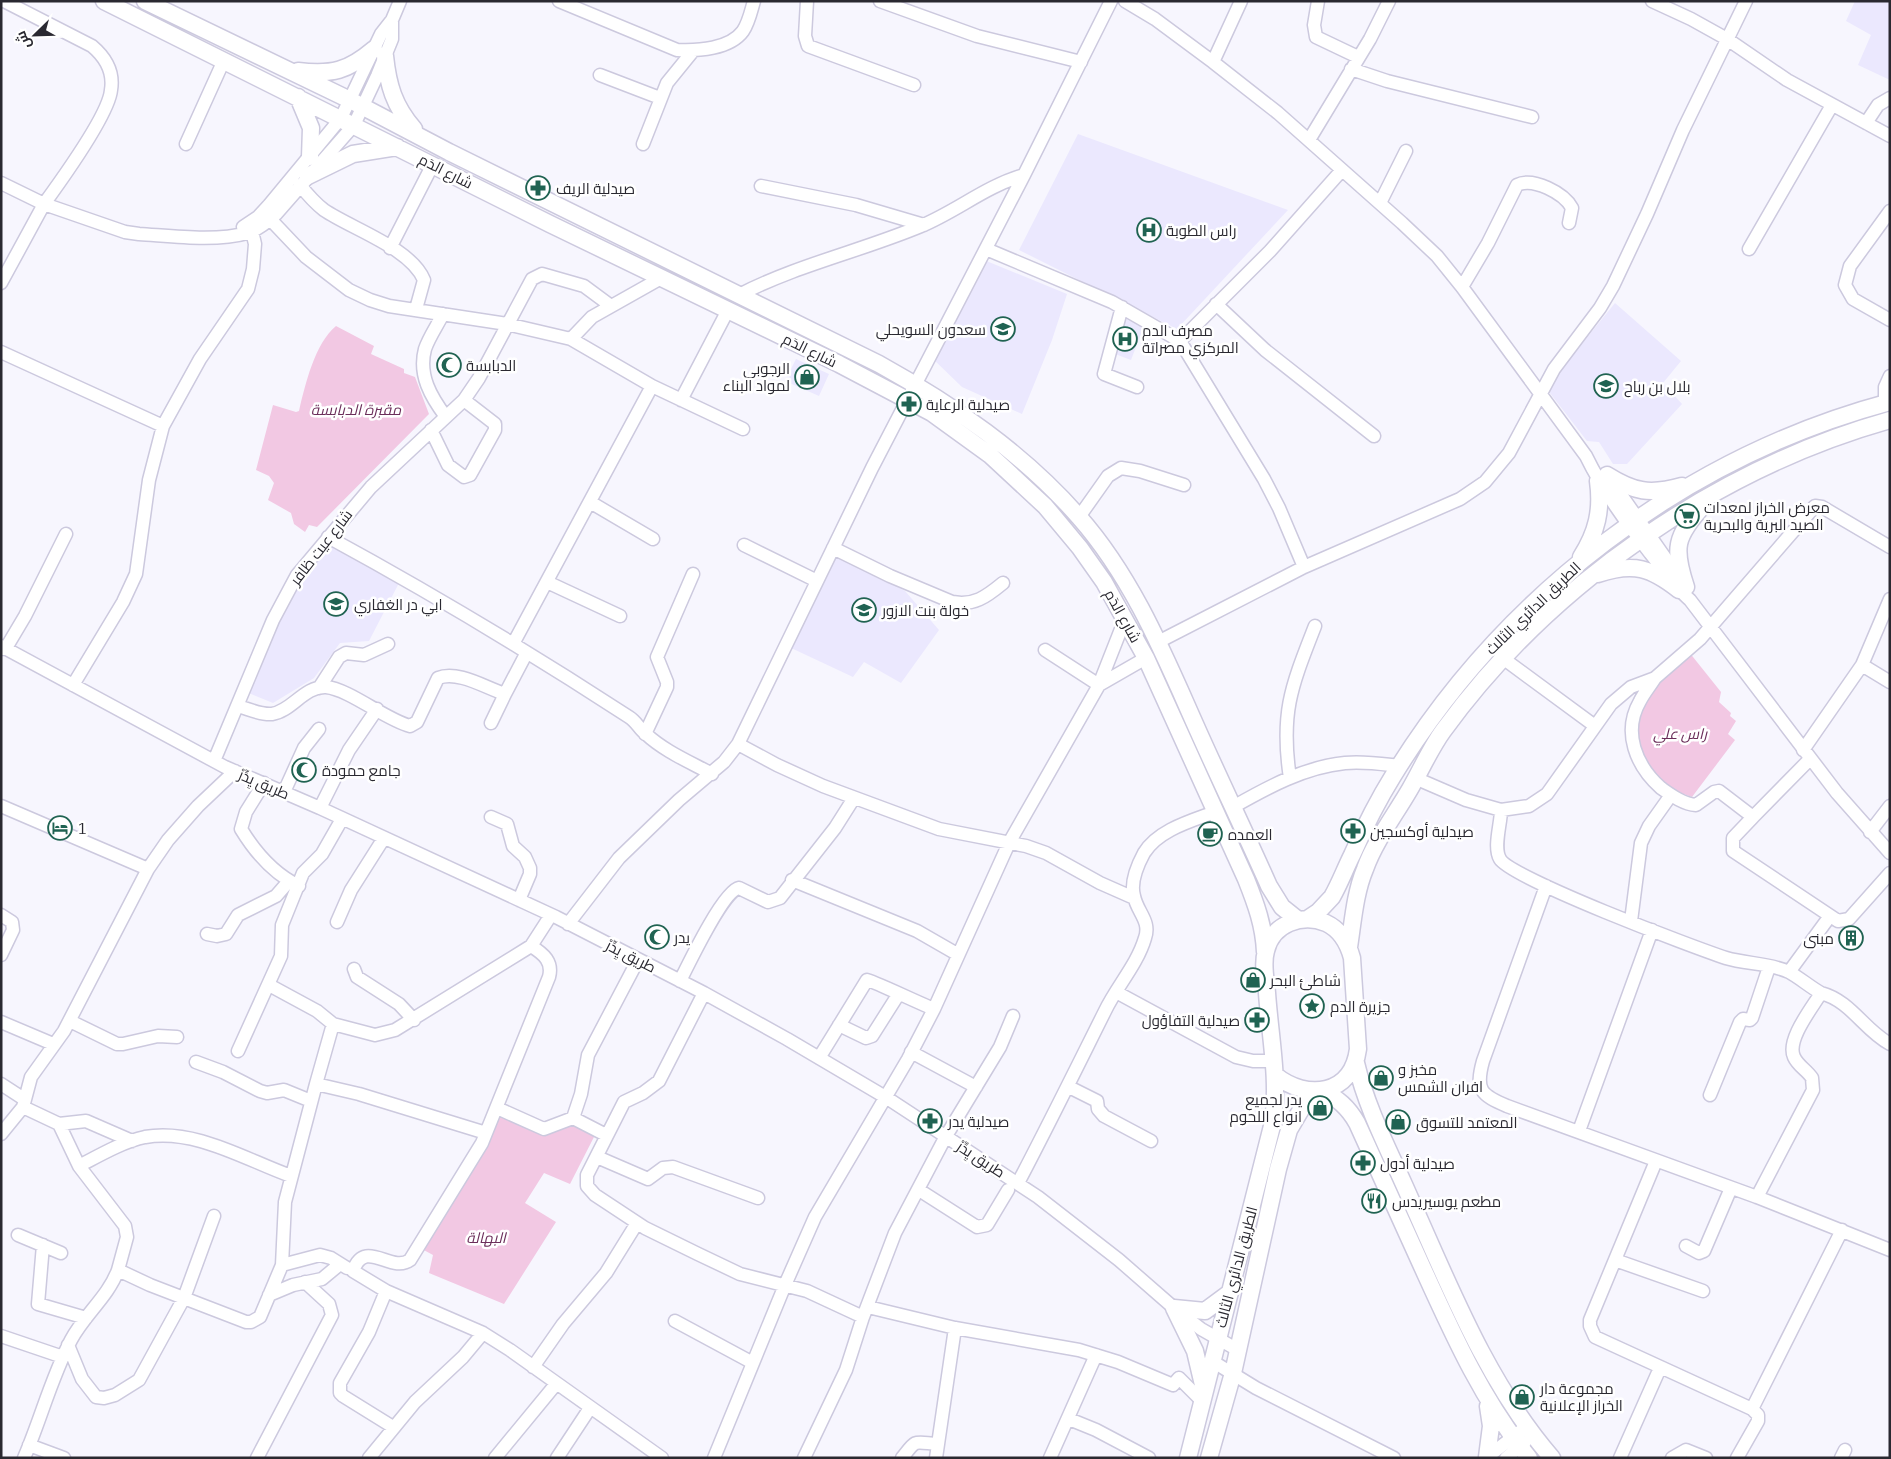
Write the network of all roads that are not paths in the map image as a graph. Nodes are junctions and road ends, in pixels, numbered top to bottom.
1 (4, 1) edge
2 (104, 1) edge
3 (145, 1) edge
4 (400, 1) edge
5 (559, 1) edge
6 (754, 1) edge
7 (807, 1) edge
8 (880, 1) edge
9 (1111, 1) edge
10 (1125, 1) edge
11 (1151, 1) edge
12 (1240, 1) edge
13 (1318, 1) edge
14 (1389, 1) edge
15 (1652, 1) edge
16 (1746, 1) edge
17 (1144, 13) junction
18 (1727, 39) junction
19 (693, 51) junction
20 (380, 52) junction
21 (1358, 57) junction
22 (224, 60) junction
23 (1081, 62) junction
24 (1213, 62) junction
25 (284, 69) junction
26 (1351, 69) junction
27 (600, 75) dead end
28 (914, 85) dead end
29 (298, 97) junction
30 (660, 98) junction
31 (1890, 98) edge
32 (357, 103) junction
33 (1832, 105) junction
34 (1532, 117) dead end
35 (347, 121) junction
36 (1866, 123) junction
37 (419, 134) junction
38 (1890, 136) edge
39 (1309, 140) junction
40 (186, 144) dead end
41 (643, 144) dead end
42 (398, 147) junction
43 (1406, 151) dead end
44 (310, 157) junction
45 (433, 164) junction
46 (1342, 170) junction
47 (1024, 176) junction
48 (304, 180) junction
49 (1, 183) edge
50 (762, 186) dead end
51 (1380, 203) junction
52 (44, 204) junction
53 (1890, 211) edge
54 (270, 220) junction
55 (1569, 223) dead end
56 (924, 225) junction
57 (251, 227) junction
58 (390, 248) junction
59 (986, 249) junction
60 (1749, 249) dead end
61 (663, 277) junction
62 (1, 283) edge
63 (1462, 287) junction
64 (739, 295) junction
65 (1216, 304) junction
66 (611, 306) junction
67 (1122, 307) junction
68 (416, 309) junction
69 (728, 310) junction
70 (443, 314) junction
71 (1890, 320) edge
72 (507, 324) junction
73 (571, 339) junction
74 (1180, 341) junction
75 (1, 352) edge
76 (1890, 376) edge
77 (915, 384) junction
78 (652, 386) junction
79 (1137, 387) dead end
80 (1540, 395) junction
81 (908, 399) junction
82 (464, 400) junction
83 (681, 400) junction
84 (1887, 402) edge
85 (446, 417) junction
86 (1890, 420) edge
87 (164, 426) junction
88 (743, 429) dead end
89 (431, 430) junction
90 (1374, 436) dead end
91 (1603, 478) junction
92 (1703, 480) junction
93 (1184, 485) dead end
94 (1711, 497) junction
95 (590, 502) junction
96 (1079, 517) junction
97 (1634, 521) junction
98 (66, 534) dead end
99 (1645, 536) junction
100 (328, 537) junction
101 (653, 539) dead end
102 (744, 545) dead end
103 (1890, 547) edge
104 (833, 548) junction
105 (1578, 562) junction
106 (1304, 567) junction
107 (693, 574) dead end
108 (1589, 577) junction
109 (817, 581) junction
110 (547, 582) junction
111 (1002, 583) dead end
112 (1685, 592) junction
113 (1539, 597) junction
114 (1890, 599) edge
115 (1551, 609) junction
116 (620, 616) dead end
117 (1125, 619) junction
118 (1315, 626) dead end
119 (1710, 628) junction
120 (1158, 642) junction
121 (388, 644) dead end
122 (512, 644) junction
123 (3, 648) edge
124 (1044, 650) dead end
125 (526, 654) junction
126 (1146, 658) junction
127 (1504, 659) junction
128 (1862, 665) junction
129 (1655, 678) junction
130 (1890, 682) edge
131 (73, 685) junction
132 (1099, 685) junction
133 (318, 688) junction
134 (505, 694) junction
135 (238, 706) junction
136 (376, 709) junction
137 (491, 723) dead end
138 (1595, 726) junction
139 (319, 729) dead end
140 (645, 734) junction
141 (738, 744) junction
142 (1807, 754) junction
143 (214, 761) junction
144 (1400, 766) junction
145 (235, 771) junction
146 (712, 774) junction
147 (1290, 778) junction
148 (1415, 778) junction
149 (264, 783) junction
150 (284, 792) junction
151 (1671, 795) junction
152 (854, 798) junction
153 (1, 806) edge
154 (1890, 806) edge
155 (1233, 807) junction
156 (320, 808) junction
157 (1501, 810) junction
158 (1215, 812) junction
159 (491, 817) dead end
160 (1753, 817) junction
161 (342, 819) junction
162 (1870, 832) junction
163 (384, 838) junction
164 (1009, 843) junction
165 (1890, 853) edge
166 (148, 869) junction
167 (1890, 873) edge
168 (792, 880) junction
169 (294, 884) junction
170 (1546, 886) junction
171 (1134, 898) junction
172 (519, 900) junction
173 (1, 915) edge
174 (551, 915) junction
175 (1830, 916) junction
176 (1303, 919) junction
177 (1631, 921) junction
178 (337, 922) dead end
179 (568, 924) junction
180 (1652, 930) junction
181 (207, 934) dead end
182 (531, 946) junction
183 (1349, 947) junction
184 (1265, 952) junction
185 (957, 954) junction
186 (1, 955) edge
187 (638, 960) junction
188 (1769, 966) junction
189 (354, 969) dead end
190 (1789, 972) junction
191 (680, 981) junction
192 (269, 985) junction
193 (1116, 992) junction
194 (704, 993) junction
195 (1820, 993) junction
196 (898, 995) junction
197 (934, 1009) junction
198 (1013, 1016) dead end
199 (414, 1020) junction
200 (70, 1021) junction
201 (1, 1022) edge
202 (333, 1024) junction
203 (839, 1025) junction
204 (177, 1037) dead end
205 (53, 1044) junction
206 (1890, 1044) edge
207 (238, 1051) dead end
208 (911, 1052) junction
209 (819, 1058) junction
210 (196, 1062) dead end
211 (1356, 1063) junction
212 (1274, 1068) junction
213 (1, 1084) edge
214 (316, 1084) junction
215 (976, 1087) junction
216 (1069, 1087) junction
217 (1317, 1091) junction
218 (1710, 1095) dead end
219 (887, 1098) junction
220 (311, 1101) junction
221 (24, 1103) junction
222 (497, 1108) junction
223 (573, 1118) junction
224 (59, 1124) junction
225 (1579, 1131) junction
226 (486, 1133) junction
227 (1, 1134) edge
228 (606, 1135) junction
229 (946, 1136) junction
230 (132, 1141) junction
231 (1151, 1141) dead end
232 (597, 1157) junction
233 (1656, 1161) junction
234 (78, 1166) junction
235 (291, 1176) junction
236 (1013, 1187) junction
237 (1731, 1188) junction
238 (919, 1190) junction
239 (1757, 1197) junction
240 (758, 1198) dead end
241 (214, 1216) dead end
242 (637, 1223) junction
243 (1842, 1230) junction
244 (18, 1235) dead end
245 (43, 1245) junction
246 (1686, 1246) dead end
247 (1890, 1250) edge
248 (61, 1253) dead end
249 (1615, 1260) junction
250 (340, 1264) junction
251 (282, 1265) junction
252 (118, 1270) junction
253 (352, 1271) junction
254 (305, 1282) junction
255 (785, 1285) junction
256 (386, 1291) junction
257 (1703, 1291) dead end
258 (1228, 1294) junction
259 (269, 1295) junction
260 (184, 1298) junction
261 (1174, 1308) junction
262 (865, 1312) junction
263 (86, 1318) junction
264 (675, 1321) dead end
265 (955, 1328) junction
266 (482, 1333) junction
267 (1, 1336) edge
268 (1217, 1339) junction
269 (1238, 1350) junction
270 (66, 1351) junction
271 (1096, 1355) junction
272 (1212, 1361) junction
273 (754, 1363) junction
274 (533, 1367) junction
275 (1660, 1368) junction
276 (1233, 1373) junction
277 (556, 1384) junction
278 (1203, 1395) junction
279 (1486, 1397) junction
280 (590, 1408) junction
281 (1752, 1409) junction
282 (1069, 1419) junction
283 (393, 1427) junction
284 (1530, 1431) junction
285 (938, 1444) junction
286 (29, 1445) junction
287 (1520, 1447) edge
288 (804, 1457) edge
289 (1486, 1457) edge
290 (24, 1458) edge
291 (64, 1458) edge
292 (257, 1458) edge
293 (369, 1458) edge
294 (495, 1458) edge
295 (557, 1458) edge
296 (662, 1458) edge
297 (714, 1458) edge
298 (902, 1458) edge
299 (936, 1458) edge
300 (1050, 1458) edge
301 (1149, 1458) edge
302 (1188, 1458) edge
303 (1209, 1458) edge
304 (1394, 1458) edge
305 (1506, 1458) edge
306 (1552, 1458) edge
307 (1620, 1458) edge
308 (1672, 1458) edge
309 (1706, 1458) edge
310 (1737, 1458) edge

1 - 52 street
2 - 22 main road, شارع الدَم
3 - 25 main road, شارع الدَم
4 - 20 street
5 - 19 street
6 - 19 street
7 - 28 street
8 - 23 street
9 - 23 street
10 - 17 street
11 - 17 street
12 - 24 street
13 - 21 street
14 - 21 street
15 - 18 street
16 - 18 street
17 - 24 street
18 - 33 street
18 - 80 street
19 - 30 street
20 - 25 main road
20 - 32 street
20 - 37 main road
21 - 26 street
22 - 29 main road, شارع الدَم
22 - 40 street
23 - 47 street
24 - 39 street
25 - 32 main road, شارع الدَم
26 - 34 street
26 - 39 street
27 - 30 street
29 - 35 main road, شارع الدَم
29 - 44 main road
30 - 41 street
31 - 36 street
32 - 35 street
32 - 37 main road, شارع الدَم
33 - 36 street
33 - 60 street
35 - 42 main road, شارع الدَم
35 - 44 street
35 - 48 street
36 - 38 street
37 - 64 main road, شارع الدَم
39 - 46 street
42 - 45 main road, شارع الدَم
42 - 48 main road
43 - 51 street
44 - 57 street
45 - 58 street
45 - 61 main road, شارع الدَم
46 - 51 street
46 - 65 street
47 - 56 street
47 - 59 street
48 - 54 street
48 - 58 street
49 - 52 street
50 - 56 street
51 - 63 street
52 - 57 street
52 - 62 street
53 - 71 street
54 - 57 street
54 - 68 street
55 - 63 street
56 - 64 street
57 - 87 street
58 - 68 street
59 - 67 street
59 - 77 street
61 - 66 street
61 - 69 main road, شارع الدَم
63 - 80 street
64 - 77 main road, شارع الدَم
65 - 74 street
65 - 90 street
66 - 72 street, شارع عيت ظافر
66 - 73 street
67 - 74 street
67 - 79 street
68 - 70 street
69 - 81 main road, شارع الدَم
69 - 83 street
70 - 72 street
70 - 85 street
72 - 73 street
72 - 82 street, شارع عيت ظافر
73 - 78 street
74 - 106 street
75 - 87 street
76 - 84 street
77 - 81 street
77 - 96 main road, شارع الدَم
78 - 83 street
78 - 95 street
80 - 91 street
80 - 106 street
81 - 104 street
81 - 117 main road, شارع الدَم
82 - 85 street, شارع عيت ظافر
82 - 89 street
83 - 88 street
84 - 92 main road, الطريق الدائري الثالث
85 - 89 street, شارع عيت ظافر
86 - 94 main road, الطريق الدائري الثالث
87 - 131 street
89 - 100 street, شارع عيت ظافر
91 - 92 main road
91 - 97 street
91 - 105 main road
92 - 97 main road, الطريق الدائري الثالث
93 - 96 street
94 - 99 main road, الطريق الدائري الثالث
94 - 112 main road
95 - 101 street
95 - 110 street
96 - 120 main road, شارع الدَم
97 - 99 street
97 - 105 main road, الطريق الدائري الثالث
98 - 123 street
99 - 108 main road, الطريق الدائري الثالث
99 - 112 street
100 - 122 street
100 - 135 street, شارع عيت ظافر
102 - 109 street
103 - 119 street
104 - 109 street
104 - 111 street
105 - 113 main road, الطريق الدائري الثالث
106 - 120 street
107 - 140 street
108 - 112 main road
108 - 115 main road, الطريق الدائري الثالث
109 - 141 street
110 - 116 street
110 - 122 street
112 - 119 street
113 - 115 main road
113 - 144 main road, الطريق الدائري الثالث
114 - 128 street
115 - 127 main road, الطريق الدائري الثالث
117 - 126 main road, شارع الدَم
117 - 132 street
118 - 147 street
119 - 129 street
119 - 142 street
120 - 155 main road, شارع الدَم
121 - 133 street
122 - 125 street
123 - 131 street, طريق يِدِّرْ
124 - 132 street
125 - 134 street
125 - 140 street
126 - 132 street
126 - 158 main road, شارع الدَم
127 - 138 street
127 - 148 main road, الطريق الدائري الثالث
128 - 130 street
128 - 142 street
129 - 138 street
129 - 151 street
131 - 143 street, طريق يِدِّرْ
132 - 164 street
133 - 135 street
133 - 136 street
134 - 136 street
134 - 137 street
135 - 143 street, شارع عيت ظافر
136 - 156 street
138 - 157 street
139 - 150 street
140 - 146 street
141 - 146 street
141 - 152 street
142 - 160 street
142 - 162 street
143 - 145 street, طريق يِدِّرْ
144 - 147 street
144 - 176 main road, الطريق الدائري الثالث
145 - 149 street, طريق يِدِّرْ
145 - 166 street
146 - 179 street
147 - 155 street
148 - 157 street
148 - 183 main road, الطريق الدائري الثالث
149 - 150 street, طريق يِدِّرْ
149 - 169 street
150 - 156 street, طريق يِدِّرْ
151 - 160 street
151 - 177 street
152 - 164 street
152 - 168 street
153 - 166 street
154 - 162 street
155 - 176 main road, شارع الدَم
156 - 161 street, طريق يِدِّرْ
157 - 170 street
158 - 171 street
158 - 184 main road, شارع الدَم
159 - 172 street
160 - 175 street
161 - 163 street, طريق يِدِّرْ
161 - 169 street
162 - 165 street
163 - 172 street, طريق يِدِّرْ
163 - 178 street
164 - 171 street
164 - 185 street
166 - 200 street
167 - 175 street
168 - 185 street
168 - 191 street
169 - 181 street
169 - 192 street
170 - 177 street
170 - 225 street
171 - 193 street
172 - 174 street, طريق يِدِّرْ
173 - 186 street
174 - 179 street, طريق يِدِّرْ
174 - 182 street
175 - 190 street
176 - 183 main road
176 - 184 main road, الطريق الدائري الثالث
177 - 180 street
179 - 187 street, طريق يِدِّرْ
180 - 188 street
180 - 225 street
182 - 199 street
182 - 222 street
183 - 211 main road
184 - 212 main road, الطريق الدائري الثالث
185 - 197 street
187 - 191 street, طريق يِدِّرْ
187 - 223 street
188 - 190 street
188 - 218 street
189 - 199 street
190 - 195 street
191 - 194 street, طريق يِدِّرْ
192 - 202 street
192 - 207 street
193 - 212 street
193 - 216 street
194 - 209 street, طريق يِدِّرْ
194 - 228 street
195 - 206 street
195 - 239 street
196 - 197 street
196 - 203 street
196 - 203 street
197 - 208 street
198 - 215 street
199 - 202 street
200 - 204 street
200 - 205 street
201 - 205 street
202 - 214 street
203 - 209 street
205 - 221 street
208 - 215 street
208 - 219 street
209 - 219 street, طريق يِدِّرْ
210 - 220 street
211 - 217 main road
211 - 284 main road
212 - 217 main road
212 - 258 main road, الطريق الدائري الثالث
213 - 221 street
214 - 220 street
214 - 226 street
215 - 229 street
216 - 231 street
216 - 236 street
217 - 269 main road, الطريق الدائري الثالث
217 - 279 main road
219 - 229 street, طريق يِدِّرْ
219 - 255 street
220 - 235 street
221 - 224 street
221 - 227 street
222 - 223 street
222 - 226 street
223 - 228 street
224 - 230 street
224 - 234 street
225 - 233 street
226 - 253 street
228 - 232 street
229 - 236 street, طريق يِدِّرْ
229 - 238 street
230 - 234 street
230 - 235 street
232 - 240 street
232 - 242 street
233 - 237 street
233 - 249 street
234 - 252 street
235 - 251 street
236 - 238 street
236 - 261 street, طريق يِدِّرْ
237 - 239 street
237 - 246 street
238 - 262 street
239 - 243 street
241 - 260 street
242 - 255 street
242 - 274 street
243 - 247 street
243 - 281 street
244 - 245 street
245 - 248 street
245 - 263 street
249 - 257 street
249 - 275 street
250 - 251 street
250 - 253 street
250 - 254 street
251 - 259 street
252 - 260 street
252 - 263 street
253 - 256 street
254 - 259 street
254 - 292 street
255 - 262 street
255 - 273 street
256 - 266 street
256 - 283 street
258 - 261 main road
258 - 268 main road, الطريق الدائري الثالث
259 - 260 street
260 - 270 street
261 - 268 street, طريق يِدِّرْ
261 - 278 main road
262 - 265 street
262 - 288 street
263 - 270 street
264 - 273 street
265 - 271 street
265 - 285 street
266 - 274 street
266 - 283 street
267 - 270 street
268 - 269 street, طريق يِدِّرْ
268 - 272 main road, الطريق الدائري الثالث
269 - 276 main road, الطريق الدائري الثالث
270 - 286 street
271 - 278 street
271 - 282 street
272 - 276 street
272 - 278 main road, الطريق الدائري الثالث
273 - 297 street
274 - 277 street
275 - 281 street
275 - 307 street
276 - 303 main road, الطريق الدائري الثالث
276 - 304 street
277 - 280 street
277 - 294 street
278 - 302 main road, الطريق الدائري الثالث
279 - 287 main road
279 - 289 main road
280 - 295 street
280 - 296 street
281 - 310 street
282 - 300 street
282 - 301 street
283 - 293 street
284 - 287 street
284 - 306 main road
285 - 298 street
285 - 299 street
286 - 290 street
286 - 291 street
287 - 289 street
287 - 305 street
308 - 309 street

